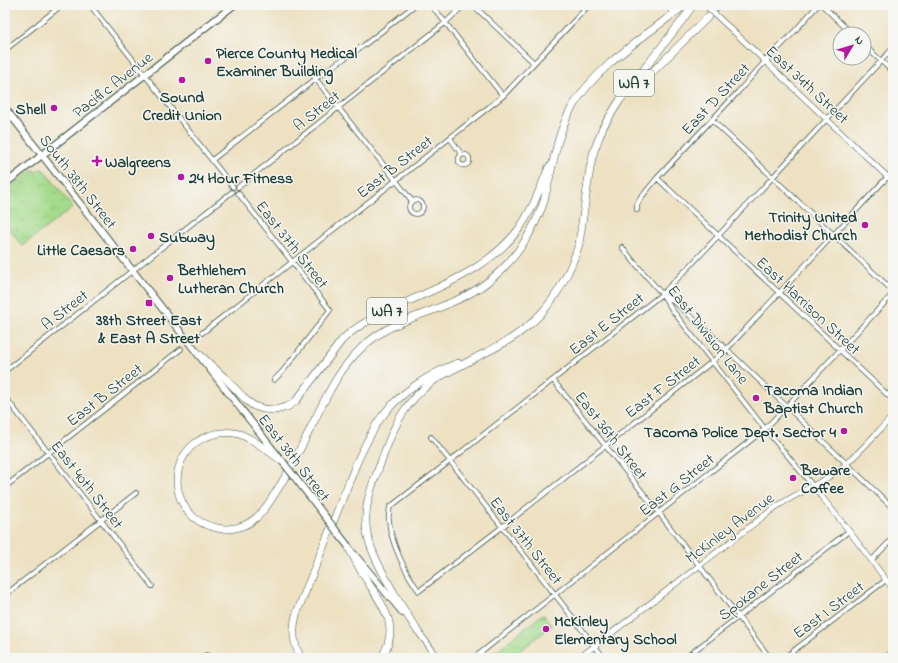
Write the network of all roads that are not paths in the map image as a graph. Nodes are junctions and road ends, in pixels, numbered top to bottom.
1 (62, 5) edge
2 (90, 5) edge
3 (234, 5) edge
4 (415, 5) edge
5 (430, 5) edge
6 (464, 5) edge
7 (473, 5) edge
8 (589, 5) edge
9 (685, 5) edge
10 (693, 5) edge
11 (705, 5) edge
12 (718, 5) edge
13 (818, 5) edge
14 (822, 5) edge
15 (674, 7) edge
16 (445, 23) junction
17 (844, 26) edge
18 (638, 42) junction
19 (893, 48) edge
20 (5, 50) edge
21 (872, 53) edge
22 (881, 61) junction
23 (765, 62) junction
24 (534, 63) junction
25 (893, 72) edge
26 (311, 73) dead end
27 (145, 75) junction
28 (316, 79) junction
29 (502, 96) junction
30 (5, 108) edge
31 (338, 108) junction
32 (613, 110) junction
33 (712, 120) junction
34 (826, 120) junction
35 (450, 138) junction
36 (559, 141) junction
37 (42, 155) junction
38 (462, 155) dead end
39 (212, 160) junction
40 (893, 171) edge
41 (772, 177) junction
42 (887, 177) junction
43 (657, 178) junction
44 (396, 180) junction
45 (893, 182) edge
46 (5, 184) edge
47 (234, 189) junction
48 (412, 201) dead end
49 (637, 210) dead end
50 (718, 235) junction
51 (833, 235) junction
52 (622, 247) dead end
53 (292, 262) junction
54 (132, 270) junction
55 (893, 292) edge
56 (779, 293) junction
57 (662, 294) junction
58 (202, 333) dead end
59 (502, 344) junction
60 (181, 349) dead end
61 (726, 350) junction
62 (840, 350) junction
63 (197, 352) junction
64 (713, 361) junction
65 (5, 371) edge
66 (274, 380) dead end
67 (553, 380) junction
68 (5, 397) edge
69 (893, 400) edge
70 (786, 407) junction
71 (893, 416) edge
72 (765, 429) junction
73 (431, 437) dead end
74 (606, 446) junction
75 (49, 453) junction
76 (450, 461) junction
77 (283, 462) junction
78 (846, 464) junction
79 (813, 486) junction
80 (5, 488) edge
81 (136, 493) dead end
82 (893, 508) edge
83 (658, 513) junction
84 (101, 519) junction
85 (502, 528) junction
86 (849, 531) junction
87 (893, 538) edge
88 (348, 546) junction
89 (872, 560) junction
90 (699, 566) junction
91 (886, 580) junction
92 (152, 586) dead end
93 (893, 588) edge
94 (419, 591) joint
95 (5, 595) edge
96 (555, 595) junction
97 (738, 617) junction
98 (416, 630) junction
99 (594, 646) junction
100 (893, 652) edge
101 (198, 658) edge
102 (212, 658) edge
103 (301, 658) edge
104 (381, 658) edge
105 (438, 658) edge
106 (474, 658) edge
107 (579, 658) edge
108 (604, 658) edge
109 (685, 658) edge
110 (770, 658) edge
111 (784, 658) edge
112 (885, 658) edge

1 - 20 street
2 - 27 street
3 - 27 main road, Pacific Avenue
4 - 28 street
5 - 16 street
6 - 16 street, A Street
7 - 24 street
8 - 24 street, East B Street
9 - 18 highway
10 - 32 highway, WA 7
11 - 23 street, East 34th Street, bridge
12 - 32 highway
13 - 23 street, East D Street
14 - 17 street
15 - 18 highway
16 - 29 street
16 - 31 street, A Street
18 - 36 highway, WA 7
19 - 22 street, East E Street
21 - 22 street
22 - 25 street
22 - 34 street, East E Street
23 - 33 street, East D Street
23 - 34 street, East 34th Street
24 - 29 street, East B Street
26 - 28 street
27 - 37 main road, Pacific Avenue
27 - 39 street
28 - 31 street
28 - 39 street
29 - 35 street, East B Street
30 - 37 main road, South 38th Street / WA 7
31 - 44 street
31 - 47 street, A Street
32 - 59 highway, WA 7
33 - 41 street
33 - 43 street, East D Street
34 - 41 street, East E Street
34 - 42 street, East 34th Street
35 - 38 street
35 - 44 street, East B Street
36 - 63 highway, WA 7
36 - 77 highway
37 - 46 main road, Pacific Avenue
37 - 54 main road, South 38th Street / WA 7
39 - 47 street
40 - 42 street, East F Street
41 - 50 street, East E Street
41 - 51 street
42 - 45 street, East 34th Street
42 - 51 street, East F Street
43 - 49 street, East D Street
43 - 50 street, East Harrison Street
44 - 48 street
44 - 53 street, East B Street
47 - 53 street, East 37th Street
47 - 54 street, A Street
50 - 56 street, East Harrison Street
50 - 57 street, East E Street
51 - 55 street
51 - 56 street, East F Street
52 - 57 street, East Division Lane
53 - 58 street, East B Street
53 - 66 street, East 37th Street
54 - 63 main road, East 38th Street / WA 7
54 - 65 street, A Street
55 - 62 street, East G Street
56 - 61 street, East F Street
56 - 62 street, East Harrison Street
57 - 61 street
57 - 64 street, East Division Lane
57 - 67 street, East E Street
59 - 98 highway
59 - 103 highway, WA 7
60 - 75 street, East B Street
61 - 64 street, East F Street
61 - 70 street
62 - 69 street, East Harrison Street
62 - 70 street, East G Street
63 - 77 main road, East 38th Street / WA 7
64 - 72 street, East Division Lane
64 - 74 street, East F Street
67 - 74 street, East 36th Street
67 - 76 street, East E Street
68 - 75 street, East 40th Street
70 - 72 street, East G Street
70 - 78 street
71 - 78 street, McKinley Avenue
72 - 79 street, East Division Lane
72 - 83 street, East G Street
73 - 76 street, East 37th Street
74 - 83 street, East 36th Street
74 - 85 street, East F Street
75 - 80 street, East B Street
75 - 84 street, East 40th Street
76 - 85 street, East 37th Street
76 - 94 street, East E Street
77 - 88 main road, East 38th Street / WA 7, bridge
78 - 79 street, McKinley Avenue
78 - 82 street
79 - 86 street, East Division Lane
79 - 90 street, McKinley Avenue
81 - 84 street
83 - 90 street, East 36th Street
83 - 96 street, East G Street
84 - 92 street, East 40th Street
84 - 95 street
85 - 94 street, East F Street
85 - 96 street, East 37th Street
86 - 89 street, East Division Lane
86 - 97 street, Spokane Street
87 - 89 street, East I Street
88 - 98 main road, East 38th Street / WA 7
88 - 104 highway
89 - 91 street, East Division Lane
90 - 97 street, East 36th Street
90 - 99 street, McKinley Avenue
91 - 93 street, East Division Lane
91 - 111 street, East I Street
96 - 99 street, East 37th Street
96 - 106 street, East G Street
97 - 109 street, Spokane Street
97 - 110 street, East 36th Street
98 - 105 main road, East 38th Street
99 - 107 street, McKinley Avenue
99 - 108 street, East 37th Street
100 - 112 street
101 - 102 street

